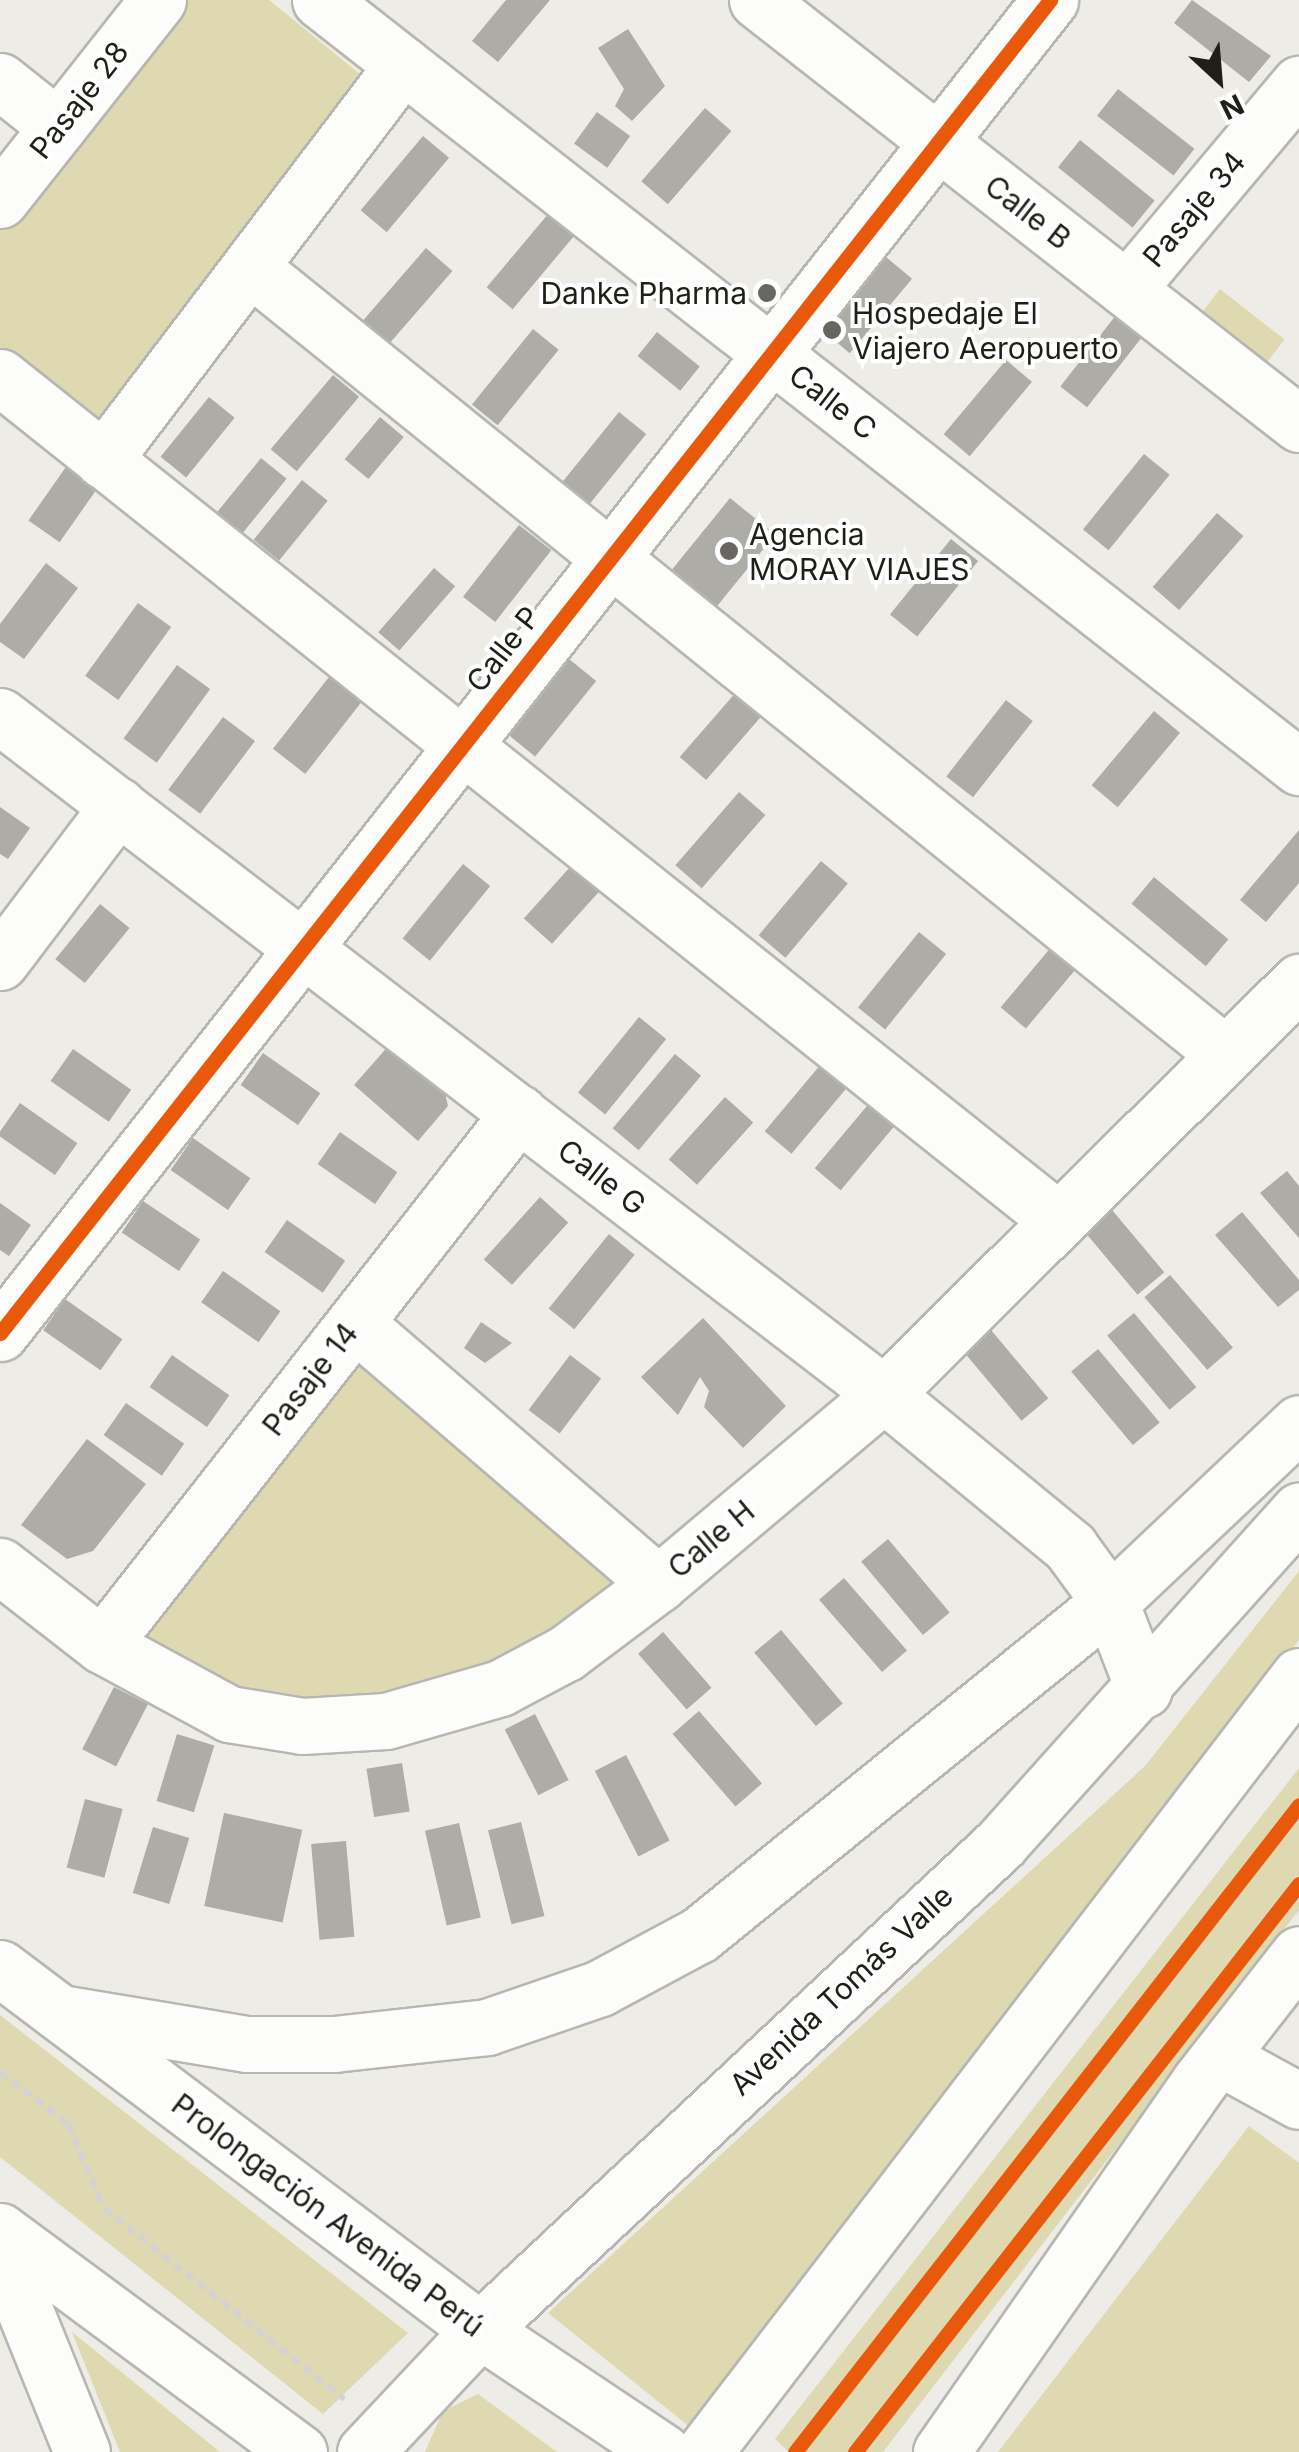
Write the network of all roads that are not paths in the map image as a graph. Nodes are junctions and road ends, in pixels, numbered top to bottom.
1 (158, 0) edge
2 (320, 0) edge
3 (757, 0) edge
4 (1050, 0) edge
5 (403, 65) junction
6 (0, 81) edge
7 (1298, 86) edge
8 (58, 126) junction
9 (938, 142) junction
10 (0, 200) edge
11 (251, 268) junction
12 (1127, 289) junction
13 (771, 354) junction
14 (0, 377) edge
15 (1299, 424) edge
16 (103, 460) junction
17 (610, 558) junction
18 (0, 716) edge
19 (462, 746) junction
20 (1299, 767) edge
21 (118, 806) junction
22 (303, 948) junction
23 (0, 962) edge
24 (1299, 982) edge
25 (1224, 1053) junction
26 (519, 1113) junction
27 (1057, 1219) junction
28 (354, 1323) junction
29 (0, 1332) edge
30 (884, 1394) junction
31 (1299, 1423) edge
32 (1299, 1511) edge
33 (0, 1566) edge
34 (658, 1584) junction
35 (1110, 1602) junction
36 (102, 1646) junction
37 (1299, 1676) edge
38 (1144, 1690) junction
39 (1299, 1954) edge
40 (0, 1968) edge
41 (60, 2014) junction
42 (1218, 2057) junction
43 (1299, 2101) edge
44 (0, 2231) edge
45 (0, 2248) edge
46 (480, 2330) junction
47 (375, 2441) edge
48 (82, 2452) edge
49 (299, 2452) edge
50 (663, 2452) edge
51 (704, 2452) edge
52 (941, 2452) edge

1 - 8 street, Pasaje 28
2 - 5 street, Calle C
3 - 9 street, Calle B
4 - 9 street, Calle P
5 - 11 street
5 - 13 street, Calle C
6 - 8 street
7 - 12 street, Pasaje 34
8 - 10 street, Pasaje 28
9 - 12 street, Calle B
9 - 13 street, Calle P
11 - 16 street
11 - 17 street
12 - 15 street, Calle B
13 - 17 street, Calle P
13 - 20 street, Calle C
14 - 16 street
16 - 19 street
17 - 19 street, Calle P
17 - 25 street
18 - 21 street, Calle G
19 - 22 street, Calle P
19 - 27 street
21 - 22 street, Calle G
21 - 23 street
22 - 26 street, Calle G
22 - 29 street, Calle P
24 - 25 street, Calle H
25 - 27 street, Calle H
26 - 28 street, Pasaje 14
26 - 30 street, Calle G
27 - 30 street, Calle H
28 - 34 street
28 - 36 street, Pasaje 14
30 - 34 street, Calle H
30 - 35 street, Calle G
31 - 35 street
32 - 38 street, Avenida Tomás Valle
33 - 36 street, Calle H
34 - 36 street, Calle H
35 - 38 street, Calle G
35 - 41 street
37 - 51 street
38 - 46 street, Avenida Tomás Valle
39 - 42 street
40 - 41 street, Prolongación Avenida Perú
41 - 46 street, Prolongación Avenida Perú
42 - 43 street
42 - 52 street
44 - 49 street
45 - 48 street
46 - 47 street, Avenida Tomás Valle
46 - 50 street, Prolongación Avenida Perú

